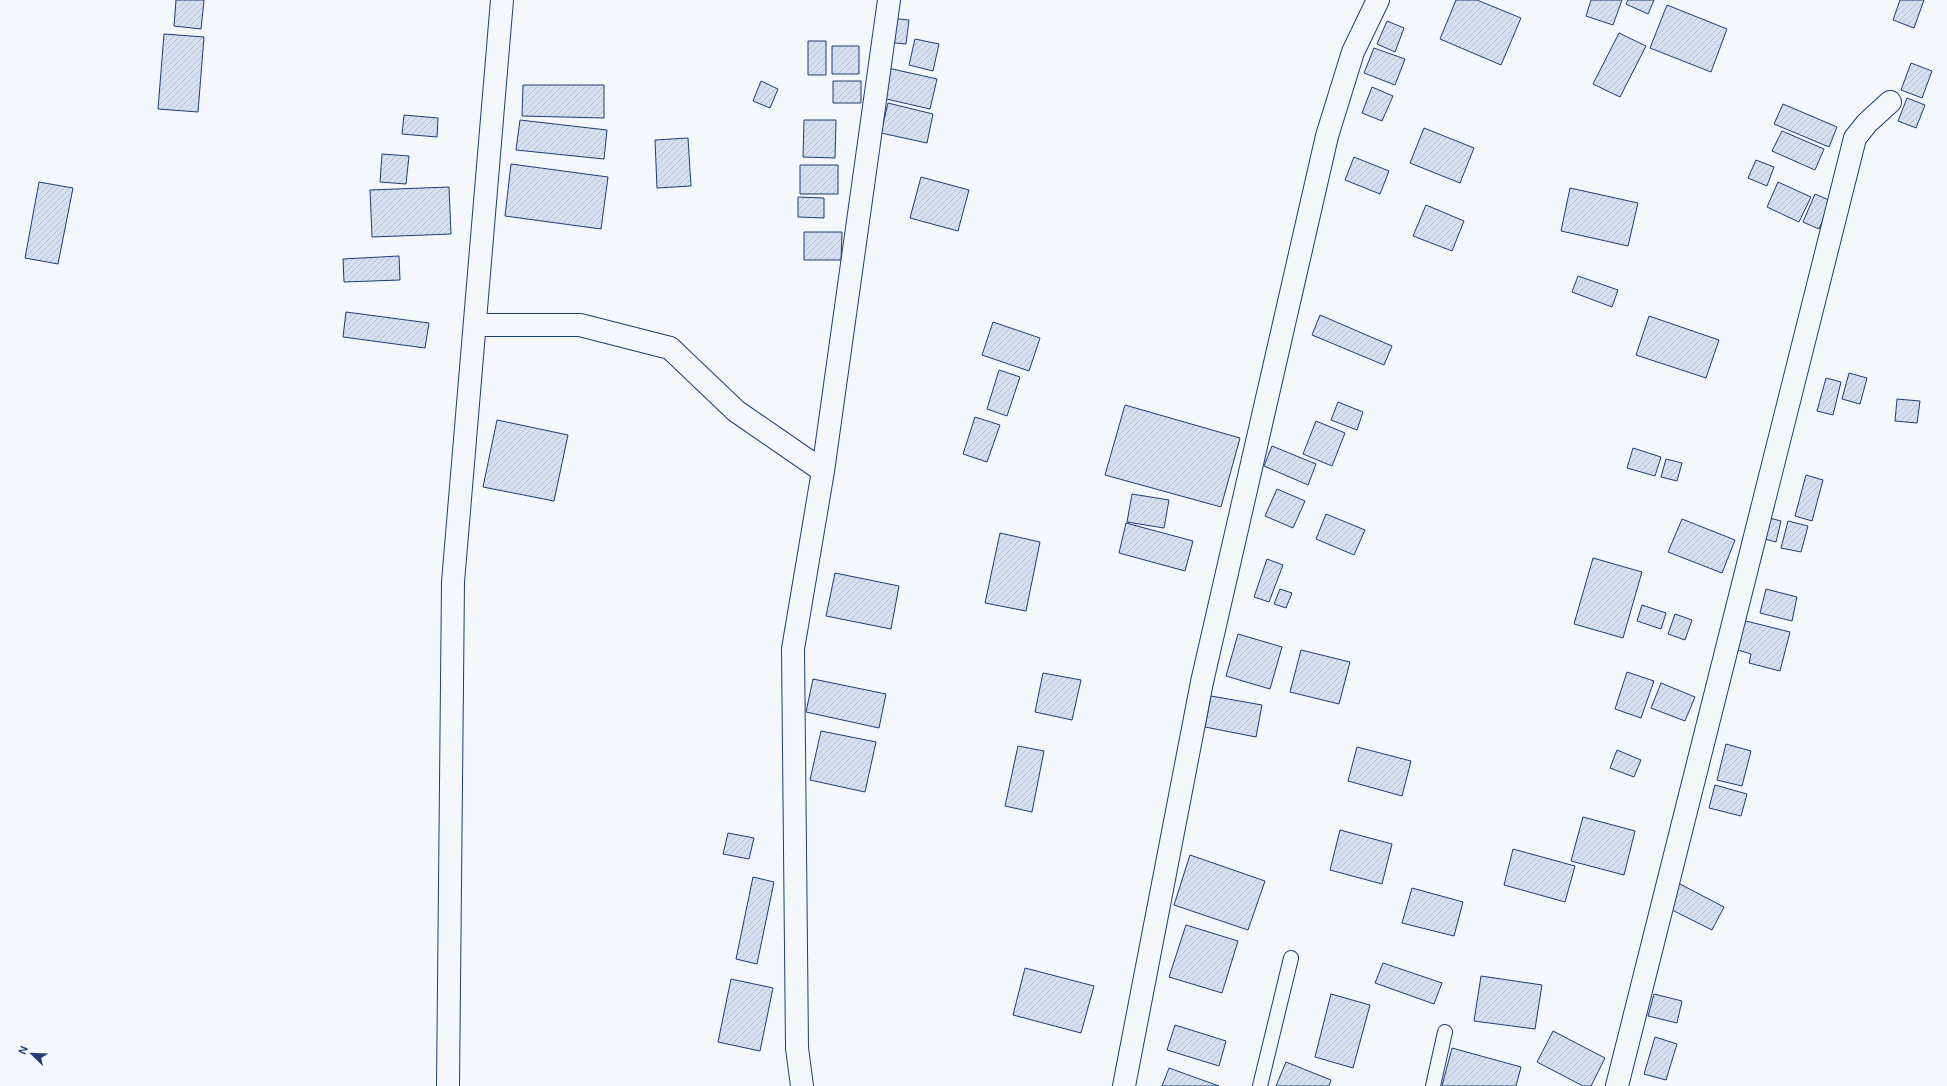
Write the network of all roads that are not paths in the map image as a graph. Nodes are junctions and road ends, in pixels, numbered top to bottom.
1 (502, 0) edge
2 (889, 0) edge
3 (1378, 0) edge
4 (1890, 102) dead end
5 (475, 325) junction
6 (823, 471) junction
7 (1291, 958) dead end
8 (1445, 1032) dead end
9 (448, 1086) edge
10 (802, 1086) edge
11 (1124, 1086) edge
12 (1260, 1086) edge
13 (1433, 1086) edge
14 (1617, 1086) edge

1 - 5 street
2 - 6 street
3 - 11 street
4 - 14 street
5 - 6 street
5 - 9 street
6 - 10 street
7 - 12 lane
8 - 13 lane

